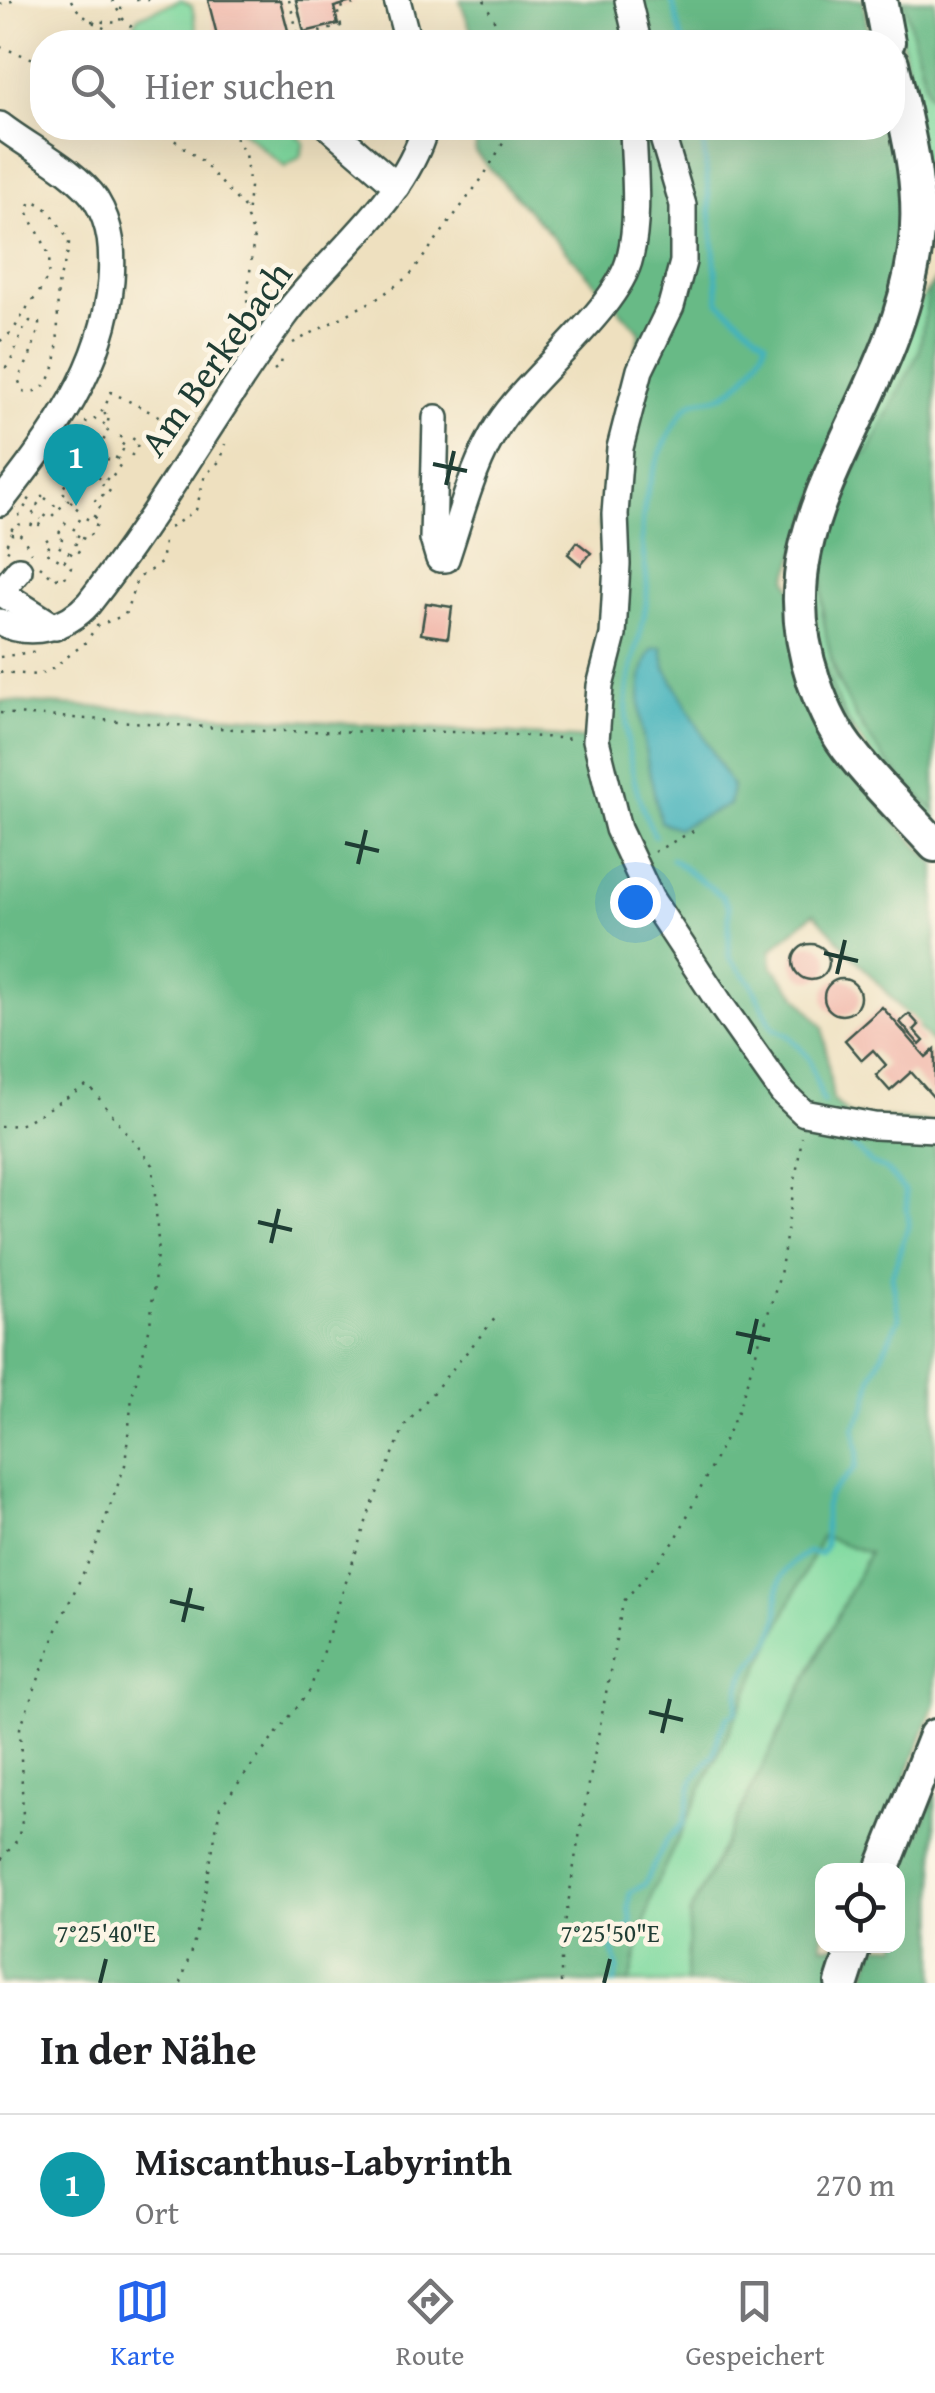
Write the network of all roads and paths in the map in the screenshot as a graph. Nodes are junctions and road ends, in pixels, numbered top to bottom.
1 (16, 0) edge
2 (72, 0) edge
3 (112, 0) edge
4 (122, 0) edge
5 (136, 0) edge
6 (152, 0) edge
7 (289, 0) edge
8 (368, 0) edge
9 (397, 0) edge
10 (484, 0) edge
11 (628, 0) edge
12 (880, 0) edge
13 (0, 4) edge
14 (122, 18) junction
15 (90, 21) junction
16 (342, 26) junction
17 (110, 30) edge
18 (135, 30) edge
19 (296, 30) edge
20 (329, 30) edge
21 (343, 30) edge
22 (405, 30) edge
23 (499, 30) edge
24 (635, 30) edge
25 (886, 30) edge
26 (0, 47) edge
27 (30, 58) edge
28 (905, 121) edge
29 (0, 125) edge
30 (174, 140) edge
31 (344, 140) edge
32 (420, 140) edge
33 (505, 140) edge
34 (633, 140) edge
35 (664, 140) edge
36 (397, 186) junction
37 (247, 211) dead end
38 (0, 341) edge
39 (292, 344) dead end
40 (0, 373) edge
41 (104, 409) junction
42 (436, 418) dead end
43 (106, 420) junction
44 (116, 422) dead end
45 (188, 431) dead end
46 (92, 432) dead end
47 (77, 434) junction
48 (121, 436) dead end
49 (132, 438) dead end
50 (85, 440) junction
51 (78, 449) junction
52 (123, 450) junction
53 (65, 451) dead end
54 (73, 456) junction
55 (98, 456) junction
56 (91, 458) junction
57 (117, 458) junction
58 (66, 466) junction
59 (88, 475) junction
60 (97, 481) junction
61 (80, 488) dead end
62 (10, 492) edge
63 (44, 497) junction
64 (68, 500) junction
65 (60, 510) junction
66 (75, 511) dead end
67 (94, 516) junction
68 (42, 520) junction
69 (31, 526) dead end
70 (74, 527) junction
71 (11, 528) junction
72 (30, 536) dead end
73 (80, 537) junction
74 (22, 538) junction
75 (48, 539) dead end
76 (70, 553) junction
77 (24, 559) junction
78 (64, 562) junction
79 (0, 592) edge
80 (0, 622) edge
81 (55, 627) junction
82 (0, 712) edge
83 (596, 740) junction
84 (696, 829) dead end
85 (935, 844) edge
86 (634, 864) junction
87 (804, 1114) junction
88 (0, 1126) edge
89 (935, 1130) edge
90 (497, 1316) dead end
91 (935, 1736) edge
92 (0, 1861) edge
93 (885, 1863) edge
94 (852, 1953) edge
95 (180, 1983) edge
96 (561, 1983) edge
97 (842, 1983) edge

1 - 13 path
2 - 15 path
3 - 14 path
4 - 14 path
5 - 6 path
7 - 19 path
8 - 16 path
9 - 22 lane
10 - 23 path
11 - 24 lane
12 - 25 main road
14 - 15 path
14 - 18 path
15 - 17 path
16 - 20 path
16 - 21 path
26 - 27 path
28 - 85 main road
29 - 62 lane
30 - 37 path
31 - 36 lane
32 - 36 lane, Am Berkebach
33 - 39 path
34 - 42 lane
35 - 83 lane
36 - 81 lane, Am Berkebach
38 - 40 path
41 - 43 path
41 - 45 path
41 - 47 path
43 - 44 path
43 - 55 path
46 - 50 path
47 - 50 path
47 - 51 path
48 - 52 path
49 - 52 path
50 - 51 path
51 - 54 path
51 - 56 path
52 - 57 path
53 - 54 path
54 - 58 path
55 - 56 path
55 - 57 path
56 - 59 path
57 - 60 path
58 - 63 path
58 - 64 path
59 - 60 path
59 - 61 path
60 - 67 path
62 - 63 path
62 - 68 path
62 - 71 path
63 - 65 path
64 - 65 path
64 - 66 path
65 - 68 path
67 - 70 path
67 - 73 path
68 - 69 path
70 - 73 path
70 - 76 path
71 - 74 path
71 - 77 path
72 - 74 path
73 - 76 path
74 - 77 path
75 - 78 path
76 - 78 path
77 - 78 path
77 - 79 lane
79 - 81 lane
80 - 81 lane
82 - 83 path
83 - 86 lane
84 - 86 path
86 - 87 lane
87 - 89 lane
87 - 96 path
88 - 92 path
90 - 95 path
91 - 93 main road
94 - 97 main road

